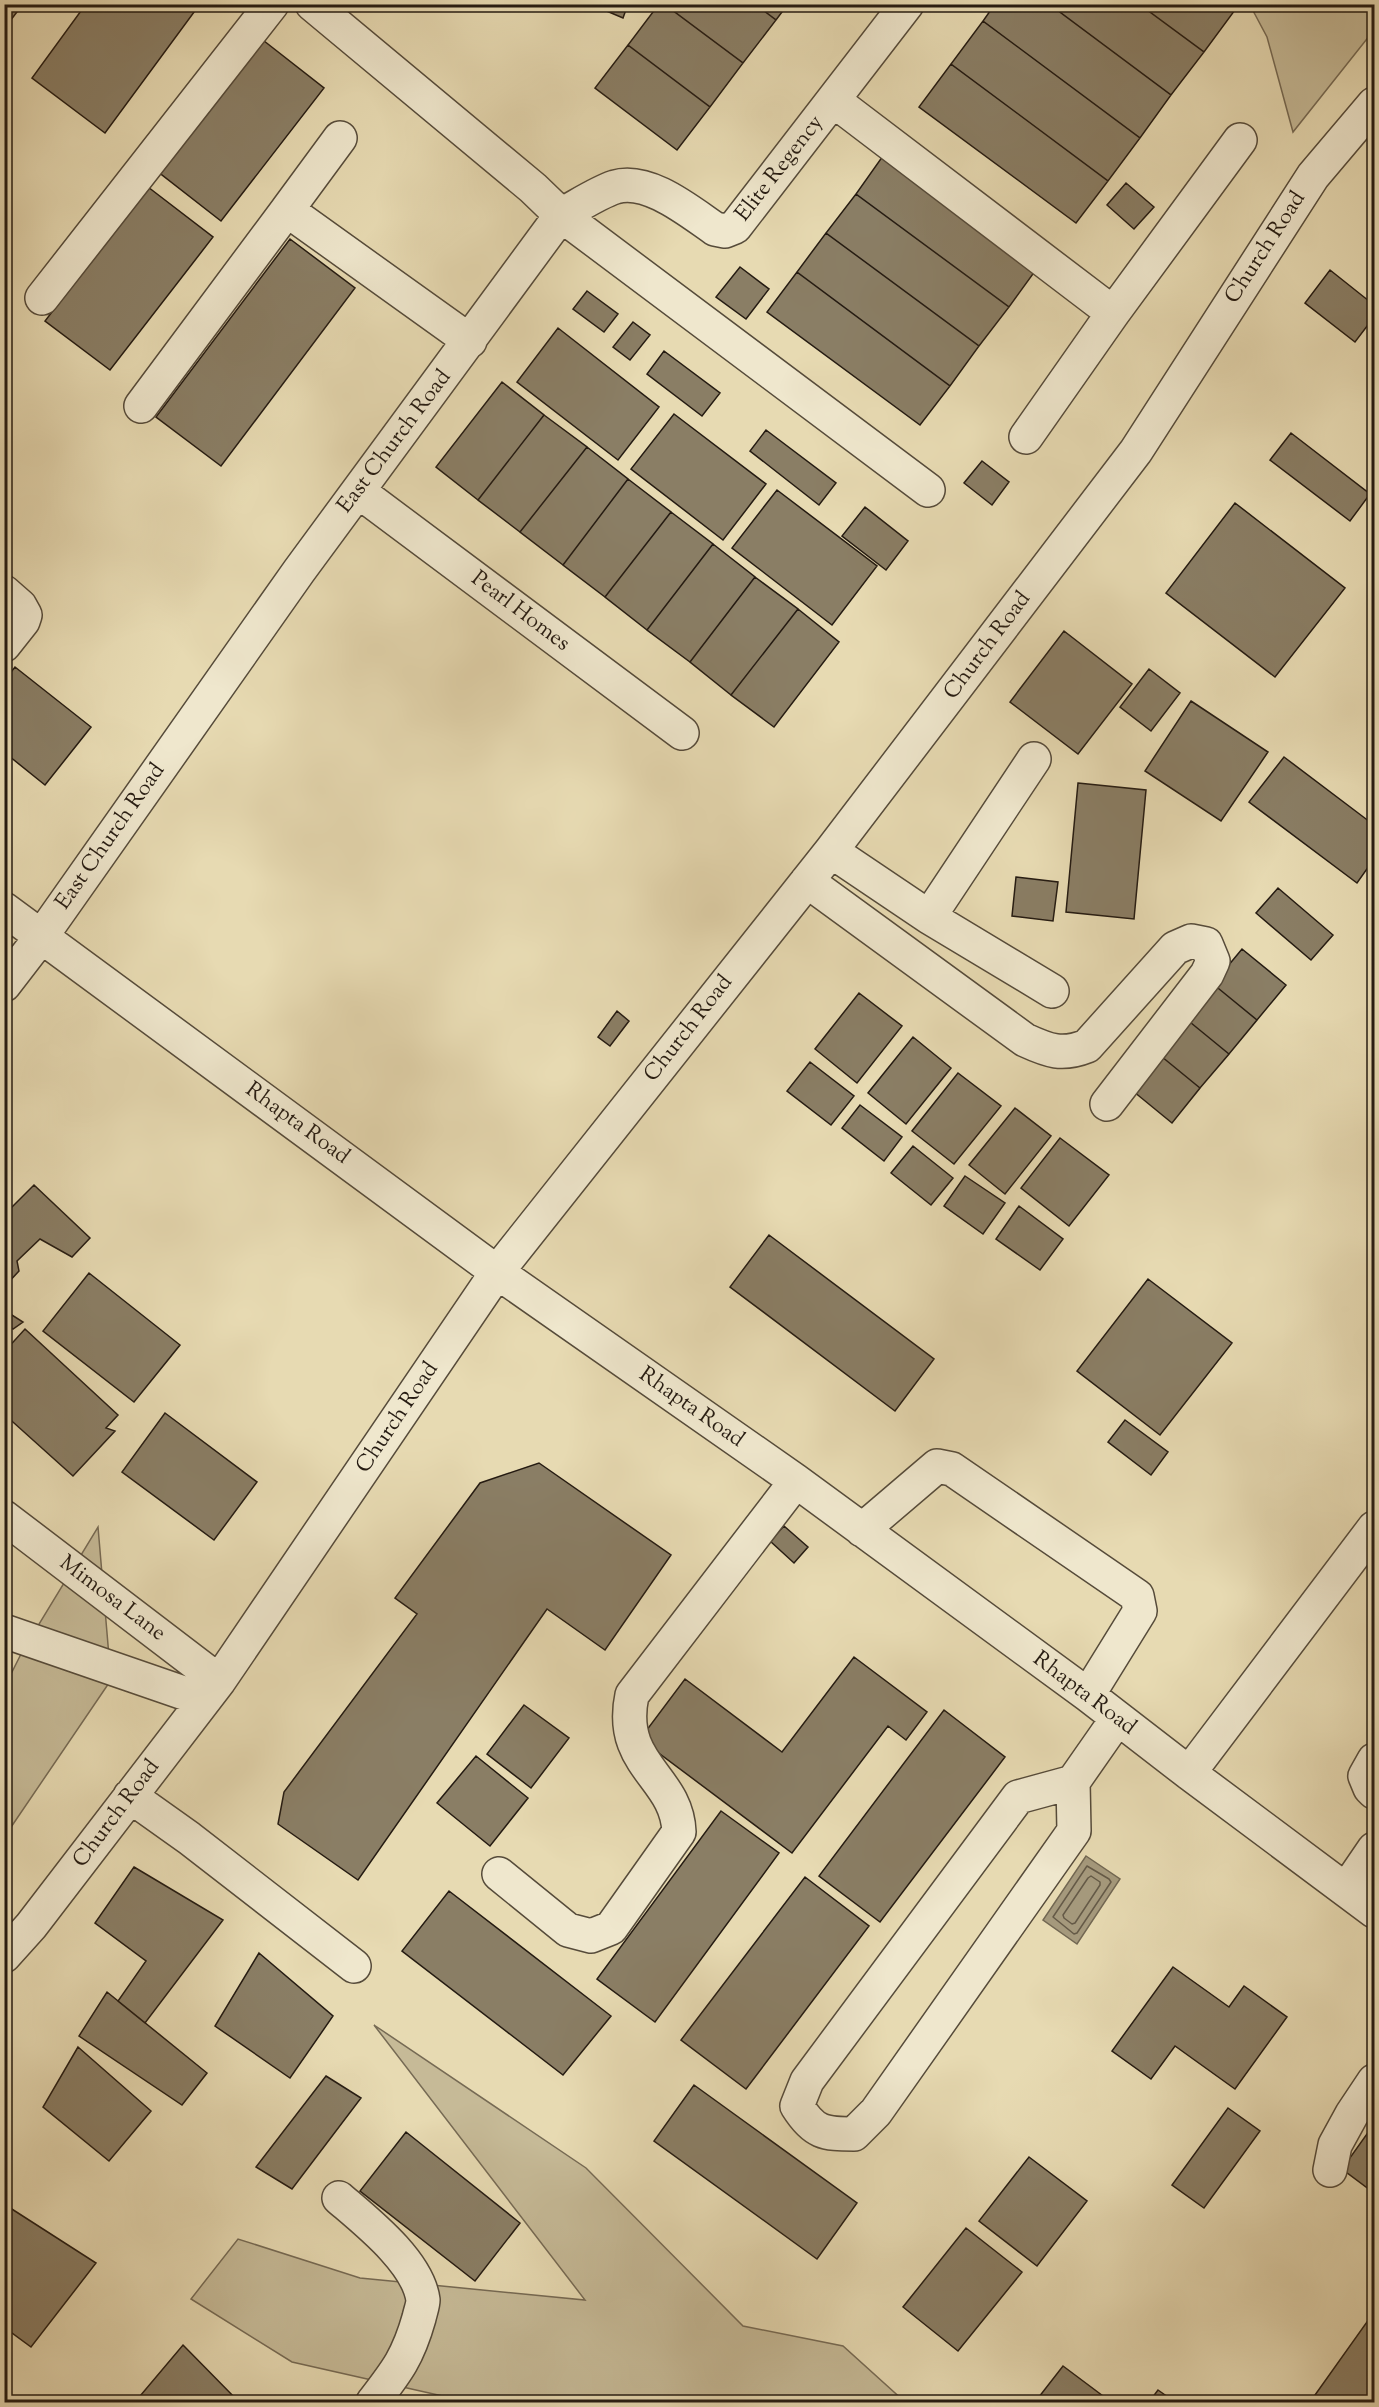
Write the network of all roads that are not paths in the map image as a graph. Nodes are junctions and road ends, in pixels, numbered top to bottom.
1 (272, 4) edge
2 (907, 4) edge
3 (334, 11) edge
4 (833, 100) junction
5 (1374, 104) edge
6 (340, 138) dead end
7 (1240, 140) dead end
8 (287, 210) junction
9 (561, 215) junction
10 (42, 298) dead end
11 (1113, 314) junction
12 (470, 341) junction
13 (141, 406) dead end
14 (1026, 437) dead end
15 (928, 490) dead end
16 (358, 491) junction
17 (4, 592) edge
18 (4, 645) edge
19 (682, 733) dead end
20 (1034, 759) dead end
21 (831, 851) junction
22 (807, 881) junction
23 (4, 909) edge
24 (929, 917) junction
25 (41, 937) junction
26 (4, 985) edge
27 (1052, 991) dead end
28 (1107, 1104) dead end
29 (497, 1272) junction
30 (796, 1481) junction
31 (4, 1517) edge
32 (1374, 1528) edge
33 (862, 1530) junction
34 (4, 1631) edge
35 (211, 1690) junction
36 (1089, 1695) junction
37 (1117, 1719) junction
38 (1374, 1760) edge
39 (1189, 1773) junction
40 (1073, 1782) junction
41 (1374, 1792) edge
42 (130, 1796) junction
43 (1374, 1848) edge
44 (499, 1874) dead end
45 (1346, 1890) junction
46 (1374, 1911) edge
47 (4, 1956) edge
48 (354, 1966) dead end
49 (1374, 2081) edge
50 (1330, 2170) dead end
51 (339, 2198) dead end
52 (374, 2403) edge

1 - 10 street
2 - 4 street, Elite Regency
3 - 9 street
4 - 9 street, Elite Regency
4 - 11 street, Elite Regency
5 - 21 street, Church Road
6 - 8 street
7 - 11 street
8 - 12 street
8 - 13 street
9 - 12 street, East Church Road
9 - 15 street
11 - 14 street
12 - 16 street, East Church Road
16 - 19 street, Pearl Homes
16 - 25 street, East Church Road
17 - 18 street
20 - 24 street
21 - 22 street, Church Road
21 - 24 street
22 - 28 street
22 - 29 street, Church Road
23 - 25 street, Rhapta Road
24 - 27 street
25 - 26 street, East Church Road
25 - 29 street, Rhapta Road
29 - 30 street, Rhapta Road
29 - 35 street, Church Road
30 - 33 street, Rhapta Road
30 - 44 street
31 - 35 street, Mimosa Lane
32 - 39 street
33 - 36 street, Rhapta Road
33 - 36 street
34 - 35 street
35 - 42 street, Church Road
36 - 37 street, Rhapta Road
37 - 39 street, Rhapta Road
37 - 40 street
38 - 41 street
39 - 45 street, Rhapta Road
40 - 40 street
42 - 47 street, Church Road
42 - 48 street
43 - 45 street
45 - 46 street, Rhapta Road
49 - 50 street
51 - 52 street

